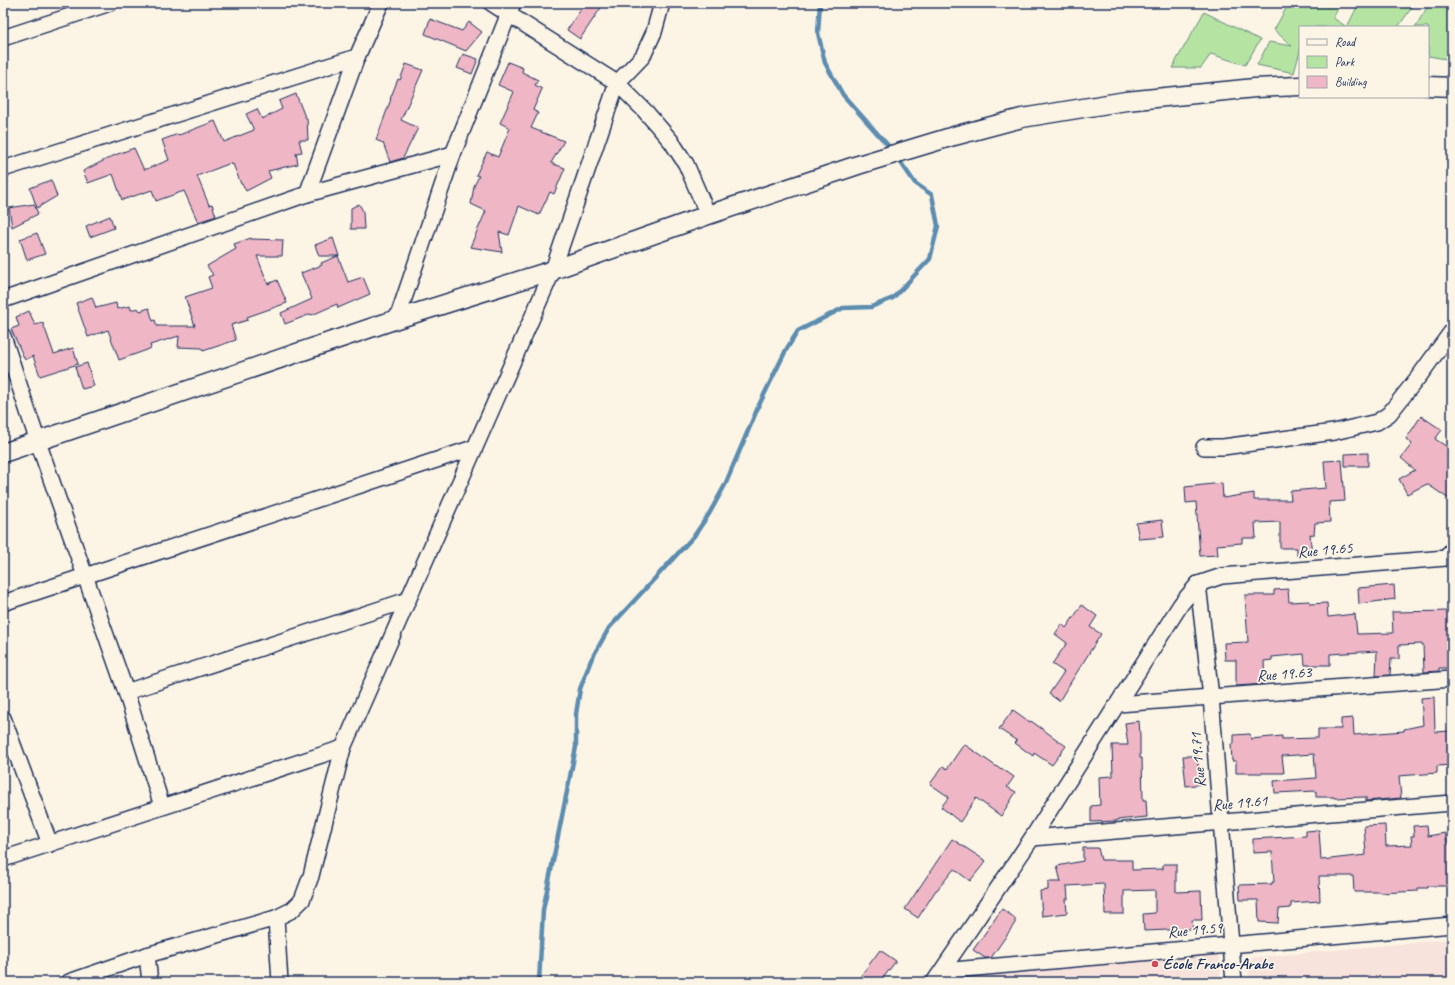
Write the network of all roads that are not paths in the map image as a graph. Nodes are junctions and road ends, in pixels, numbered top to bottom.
1 (110, 3) edge
2 (381, 3) edge
3 (491, 3) edge
4 (662, 3) edge
5 (511, 8) edge
6 (3, 38) edge
7 (357, 57) junction
8 (617, 83) junction
9 (1299, 86) edge
10 (1429, 86) edge
11 (1452, 87) edge
12 (453, 154) junction
13 (3, 169) edge
14 (306, 194) junction
15 (708, 215) junction
16 (553, 270) junction
17 (3, 300) edge
18 (397, 319) junction
19 (1452, 331) edge
20 (3, 336) edge
21 (38, 442) junction
22 (1204, 447) dead end
23 (473, 448) junction
24 (3, 453) edge
25 (1450, 558) edge
26 (86, 575) junction
27 (1198, 584) junction
28 (408, 600) junction
29 (3, 603) edge
30 (1452, 679) edge
31 (126, 692) junction
32 (1211, 697) junction
33 (1118, 704) junction
34 (3, 718) edge
35 (6, 733) edge
36 (343, 748) junction
37 (1452, 803) edge
38 (162, 806) junction
39 (1221, 823) junction
40 (1032, 838) junction
41 (50, 844) junction
42 (3, 859) edge
43 (276, 918) junction
44 (1452, 925) edge
45 (1231, 944) junction
46 (147, 955) junction
47 (938, 976) edge
48 (69, 982) edge
49 (150, 982) edge
50 (280, 982) edge
51 (1234, 982) edge

1 - 6 street
2 - 7 street
3 - 5 street
4 - 8 street
5 - 8 street
5 - 12 street
7 - 13 street
7 - 14 street
8 - 15 street
8 - 16 street
9 - 15 street
10 - 11 street
12 - 14 street
12 - 18 street
14 - 17 street
15 - 16 street
16 - 18 street
16 - 23 street
18 - 21 street
19 - 22 street
20 - 21 street
21 - 24 street
21 - 26 street
23 - 26 street
23 - 28 street
25 - 27 street, Rue 19.65
26 - 29 street
26 - 31 street
27 - 32 street, Rue 19.71
27 - 33 street
28 - 31 street
28 - 36 street
30 - 32 street, Rue 19.63
31 - 38 street
32 - 33 street, Rue 19.63
32 - 39 street, Rue 19.71
33 - 40 street
34 - 35 street
35 - 41 street
36 - 38 street
36 - 43 street
37 - 39 street, Rue 19.61
38 - 41 street
39 - 40 street, Rue 19.61
39 - 45 street, Rue 19.71
40 - 47 street
41 - 42 street
43 - 46 street
43 - 50 street
44 - 45 street, Rue 19.59
45 - 47 street, Rue 19.59
45 - 51 street, Rue 19.71
46 - 48 street
46 - 49 street

